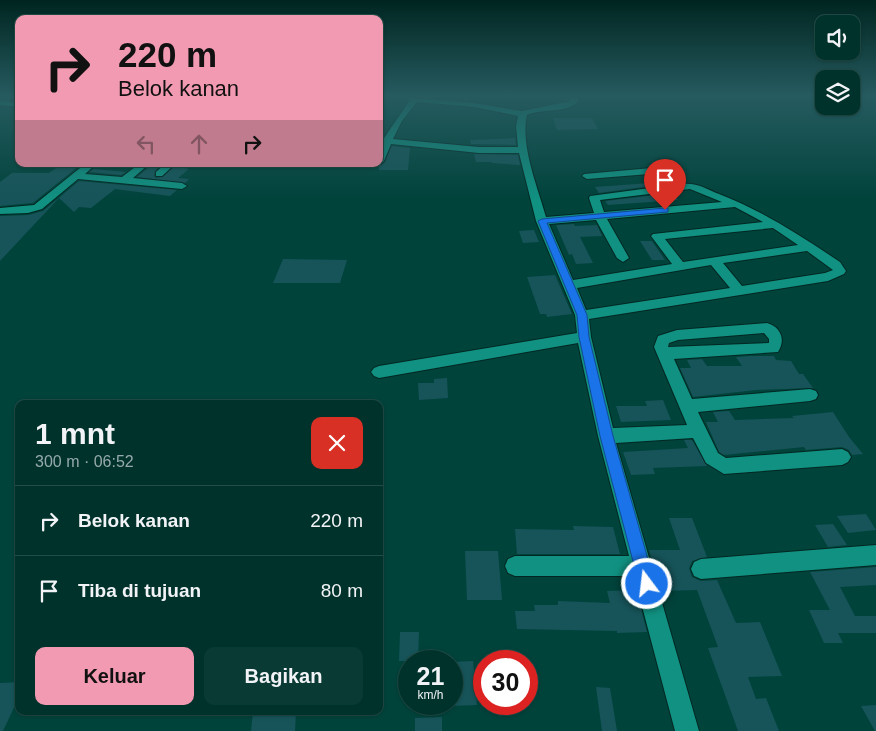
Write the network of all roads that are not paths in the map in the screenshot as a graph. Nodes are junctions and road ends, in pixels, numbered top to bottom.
1 (521, 131) edge
2 (383, 140) edge
3 (523, 150) junction
4 (87, 167) edge
5 (140, 167) edge
6 (167, 167) edge
7 (159, 174) dead end
8 (75, 176) junction
9 (587, 176) dead end
10 (124, 181) junction
11 (182, 186) dead end
12 (679, 187) junction
13 (738, 204) junction
14 (0, 211) edge
15 (600, 216) junction
16 (542, 221) junction
17 (775, 224) junction
18 (647, 225) junction
19 (808, 248) junction
20 (623, 258) dead end
21 (714, 261) junction
22 (680, 266) junction
23 (568, 285) junction
24 (739, 291) junction
25 (582, 315) junction
26 (584, 337) junction
27 (664, 354) junction
28 (379, 372) dead end
29 (810, 395) dead end
30 (687, 406) junction
31 (698, 431) junction
32 (606, 436) junction
33 (842, 457) dead end
34 (876, 555) edge
35 (515, 566) dead end
36 (642, 566) junction
37 (701, 569) dead end
38 (687, 731) edge

1 - 3 street
2 - 3 street
3 - 16 street
4 - 8 street
5 - 10 street
6 - 7 street
8 - 10 street
8 - 14 street
9 - 12 street
10 - 11 street
12 - 13 street
12 - 15 street
13 - 17 street
13 - 18 street
15 - 16 street
15 - 18 street
15 - 20 street
16 - 23 street
17 - 18 street
17 - 19 street
18 - 22 street
19 - 21 street
19 - 24 street
21 - 22 street
21 - 24 street
22 - 23 street
23 - 25 street
24 - 25 street
25 - 26 street
26 - 28 street
26 - 32 street
27 - 27 street
27 - 30 street
29 - 30 street
30 - 31 street
31 - 32 street
31 - 33 street
32 - 36 street
34 - 37 street
35 - 36 street
36 - 38 street

